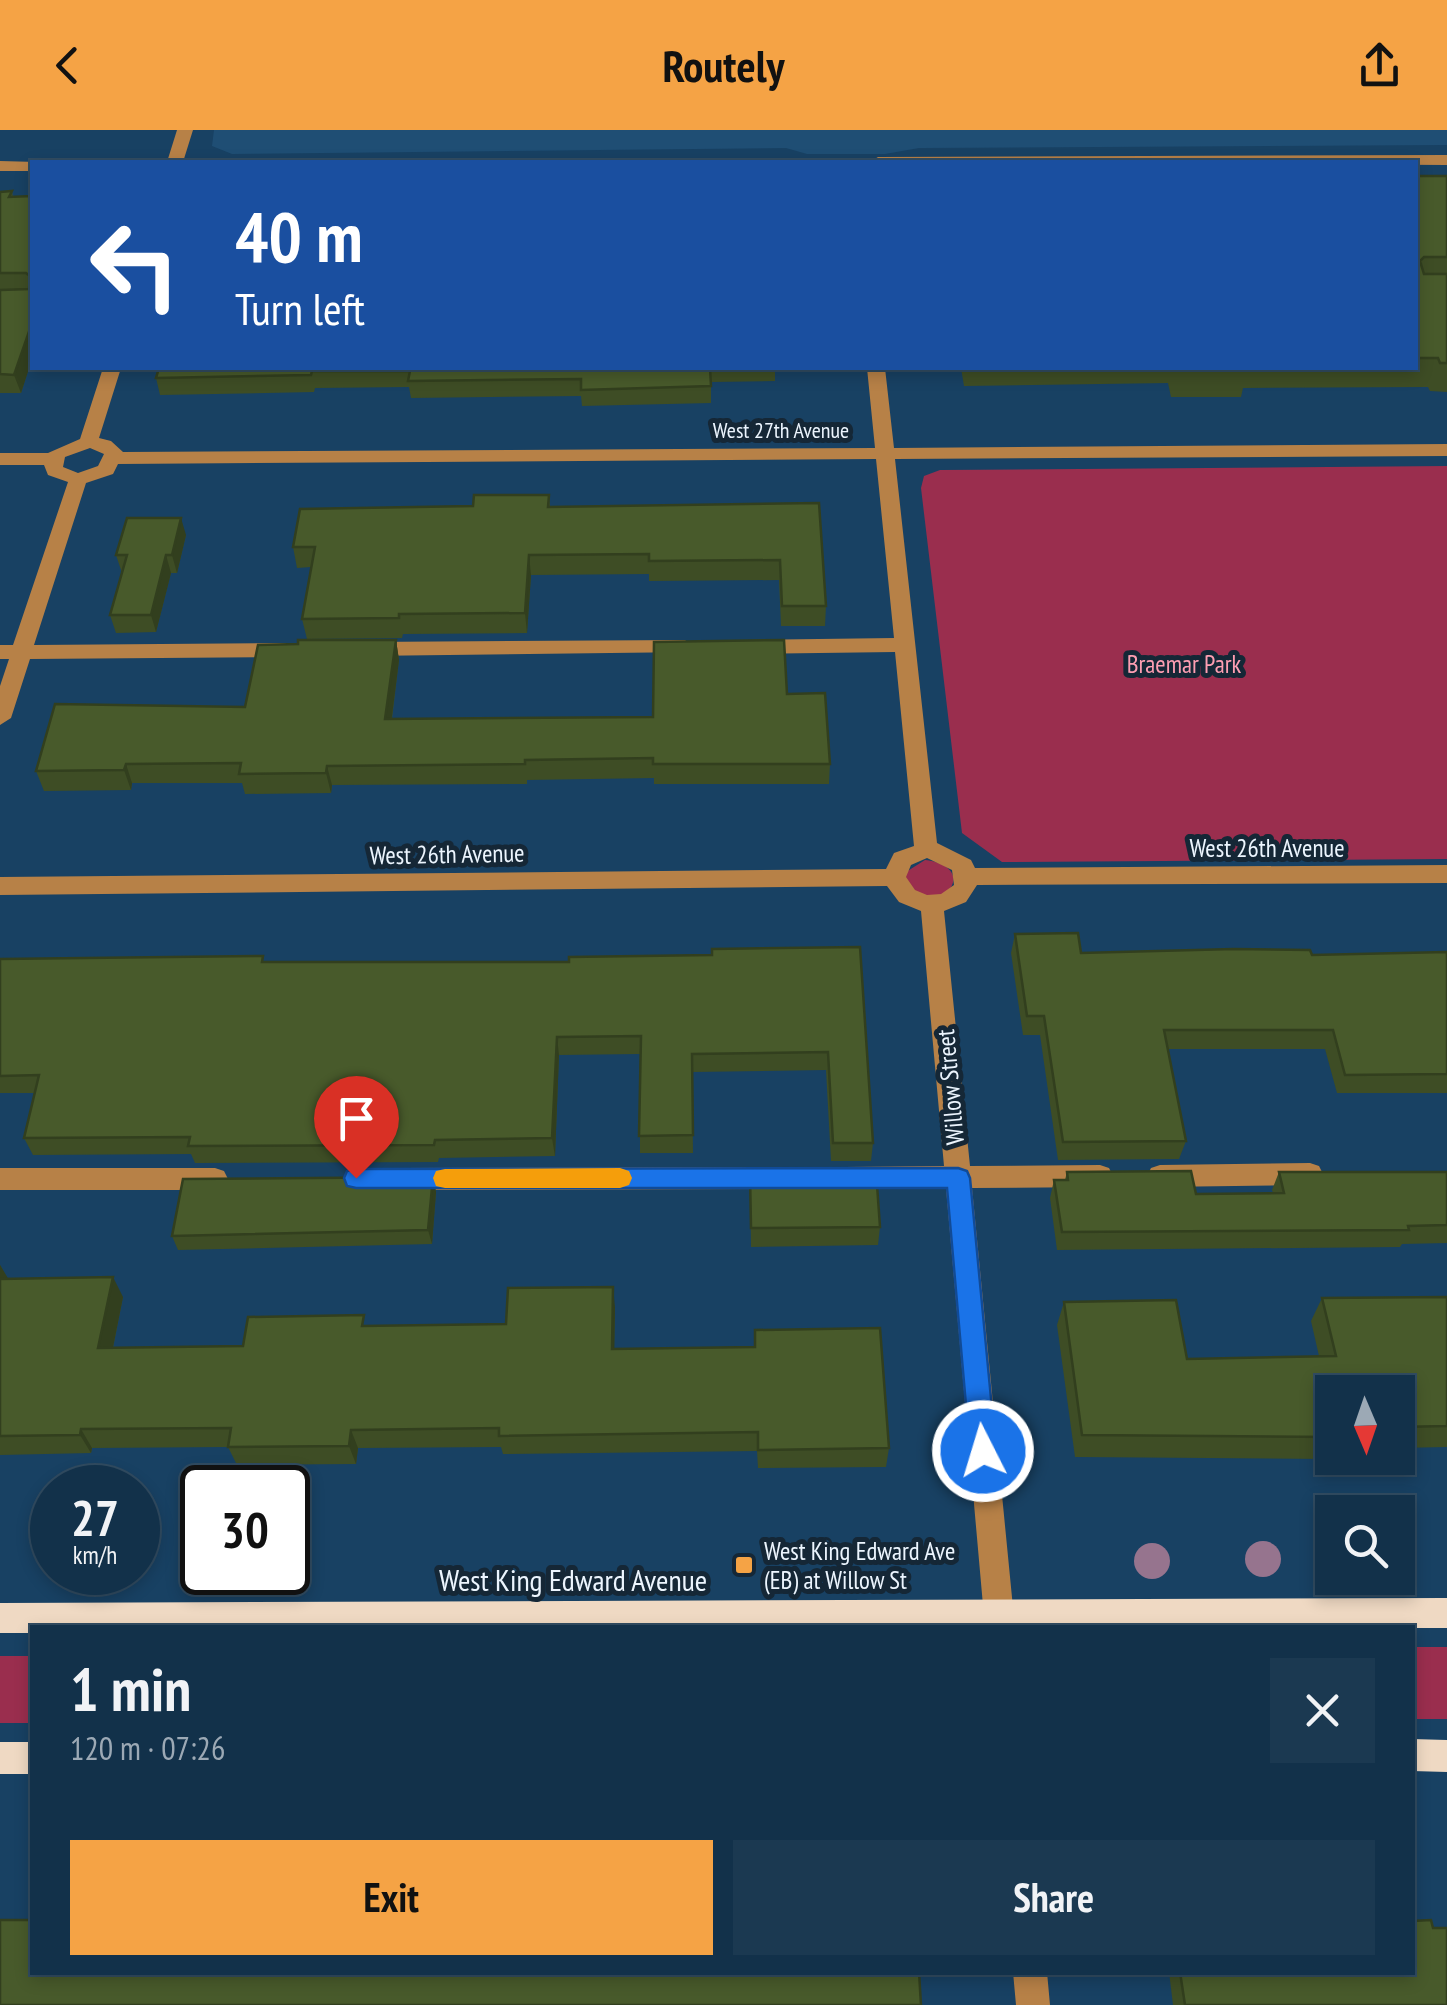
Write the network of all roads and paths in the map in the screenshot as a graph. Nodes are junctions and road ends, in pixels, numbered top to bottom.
1 (185, 130) edge
2 (177, 160) edge
3 (1418, 160) edge
4 (1447, 160) edge
5 (0, 166) edge
6 (30, 166) edge
7 (111, 370) edge
8 (876, 370) edge
9 (88, 442) junction
10 (1447, 450) edge
11 (884, 454) junction
12 (114, 458) junction
13 (54, 459) junction
14 (0, 460) edge
15 (78, 479) junction
16 (905, 646) junction
17 (306, 650) edge
18 (345, 650) edge
19 (11, 652) edge
20 (0, 718) edge
21 (926, 850) junction
22 (1447, 874) edge
23 (968, 877) junction
24 (894, 878) junction
25 (0, 886) edge
26 (932, 904) junction
27 (1331, 1174) edge
28 (375, 1178) edge
29 (958, 1178) junction
30 (0, 1179) edge
31 (237, 1179) edge
32 (1447, 1613) edge
33 (0, 1618) edge
34 (999, 1621) edge
35 (1415, 1756) edge
36 (1447, 1756) edge
37 (0, 1758) edge
38 (30, 1758) edge
39 (1030, 1975) edge
40 (1033, 2005) edge

1 - 2 street
3 - 4 street
5 - 6 street
7 - 9 street
8 - 11 street
9 - 12 street
9 - 13 street
10 - 11 street, West 27th Avenue
11 - 12 street, West 27th Avenue
11 - 16 street
12 - 15 street
13 - 14 street
13 - 15 street
15 - 19 street
16 - 18 street
16 - 21 street
17 - 19 street
19 - 20 street
21 - 23 street
21 - 24 street
22 - 23 street, West 26th Avenue
23 - 26 street
24 - 25 street, West 26th Avenue
24 - 26 street
26 - 29 street, Willow Street
27 - 29 street
28 - 29 street
29 - 34 street, Willow Street
30 - 31 street
32 - 34 main road, West King Edward Avenue
33 - 34 main road, West King Edward Avenue
35 - 36 main road
37 - 38 main road
39 - 40 street

